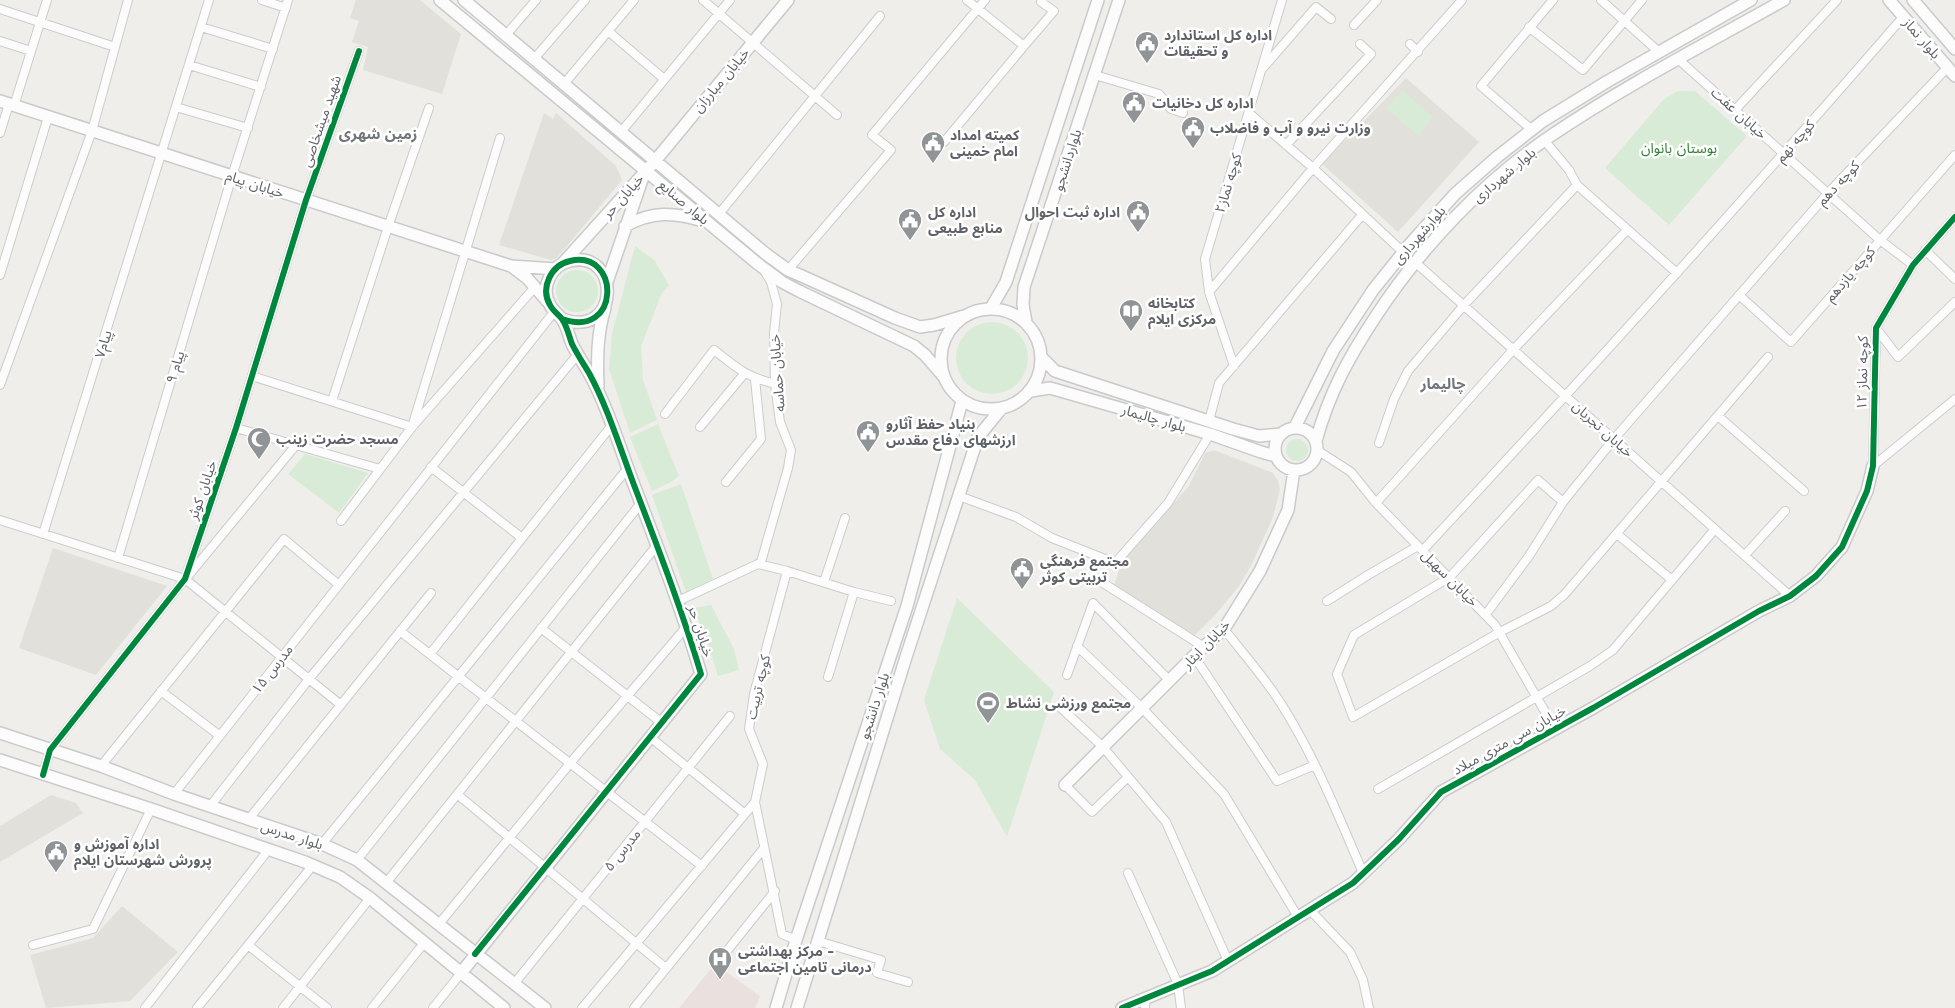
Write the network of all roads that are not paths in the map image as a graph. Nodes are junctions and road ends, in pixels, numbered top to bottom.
1 (47, 0) edge
2 (128, 0) edge
3 (209, 0) edge
4 (262, 0) edge
5 (440, 0) edge
6 (464, 0) edge
7 (536, 0) edge
8 (585, 0) edge
9 (634, 0) edge
10 (704, 0) edge
11 (730, 0) edge
12 (788, 0) edge
13 (968, 0) edge
14 (985, 0) edge
15 (1042, 0) edge
16 (1098, 0) edge
17 (1119, 0) edge
18 (1282, 0) edge
19 (1377, 0) edge
20 (1462, 0) edge
21 (1553, 0) edge
22 (1601, 0) edge
23 (1642, 0) edge
24 (1752, 0) edge
25 (1784, 0) edge
26 (1837, 0) edge
27 (1888, 0) edge
28 (1913, 0) edge
29 (287, 4) edge
30 (978, 8) junction
31 (0, 9) edge
32 (719, 12) junction
33 (880, 16) dead end
34 (1903, 17) junction
35 (1331, 19) dead end
36 (1625, 21) junction
37 (39, 22) junction
38 (1354, 25) dead end
39 (201, 26) junction
40 (1529, 27) junction
41 (608, 31) junction
42 (506, 35) junction
43 (0, 40) edge
44 (753, 42) junction
45 (1360, 44) dead end
46 (1410, 44) dead end
47 (1024, 46) junction
48 (115, 47) junction
49 (273, 48) junction
50 (1955, 50) edge
51 (31, 51) junction
52 (359, 51) dead end
53 (1418, 52) junction
54 (1659, 52) junction
55 (534, 59) junction
56 (1678, 59) junction
57 (189, 65) junction
58 (1262, 70) junction
59 (1951, 72) edge
60 (1095, 75) junction
61 (664, 80) junction
62 (564, 84) junction
63 (261, 87) junction
64 (814, 96) junction
65 (8, 104) edge
66 (176, 107) junction
67 (429, 108) dead end
68 (1735, 110) junction
69 (1183, 113) dead end
70 (1249, 113) junction
71 (837, 115) dead end
72 (48, 117) junction
73 (248, 128) junction
74 (1532, 130) junction
75 (92, 131) junction
76 (621, 132) junction
77 (0, 133) edge
78 (500, 138) dead end
79 (1545, 141) junction
80 (944, 142) dead end
81 (1286, 145) junction
82 (162, 154) junction
83 (1785, 154) junction
84 (1955, 155) edge
85 (655, 161) junction
86 (1313, 168) junction
87 (646, 171) junction
88 (232, 176) junction
89 (1577, 185) junction
90 (1829, 192) junction
91 (306, 200) junction
92 (719, 214) junction
93 (1362, 215) junction
94 (1955, 217) edge
95 (709, 223) junction
96 (388, 226) junction
97 (625, 226) junction
98 (1627, 230) junction
99 (1880, 240) junction
100 (1925, 250) junction
101 (464, 251) junction
102 (1403, 252) junction
103 (1416, 263) junction
104 (1912, 265) junction
105 (511, 266) junction
106 (559, 266) junction
107 (763, 268) junction
108 (788, 270) junction
109 (1677, 273) junction
110 (0, 276) edge
111 (1955, 279) edge
112 (607, 282) junction
113 (535, 287) junction
114 (1209, 292) junction
115 (1739, 295) junction
116 (1955, 302) edge
117 (606, 305) junction
118 (1464, 305) junction
119 (992, 308) junction
120 (555, 311) junction
121 (964, 316) junction
122 (1026, 322) junction
123 (1876, 328) junction
124 (1513, 350) junction
125 (578, 354) junction
126 (1768, 357) dead end
127 (1042, 358) junction
128 (1234, 366) junction
129 (744, 374) junction
130 (252, 376) junction
131 (944, 377) junction
132 (755, 379) junction
133 (775, 384) junction
134 (0, 385) edge
135 (598, 390) junction
136 (1031, 391) junction
137 (1566, 396) junction
138 (1955, 399) edge
139 (962, 400) junction
140 (332, 401) junction
141 (1001, 409) junction
142 (665, 414) dead end
143 (1718, 416) junction
144 (1209, 421) junction
145 (612, 425) junction
146 (412, 427) junction
147 (700, 427) dead end
148 (1295, 427) junction
149 (236, 428) junction
150 (1210, 434) junction
151 (1281, 434) junction
152 (1614, 439) junction
153 (1380, 443) dead end
154 (296, 445) junction
155 (1317, 446) junction
156 (1276, 456) junction
157 (1872, 466) junction
158 (431, 467) junction
159 (628, 468) junction
160 (380, 469) junction
161 (1294, 470) junction
162 (726, 482) dead end
163 (1662, 482) junction
164 (1804, 491) dead end
165 (463, 492) junction
166 (959, 496) junction
167 (1563, 502) junction
168 (641, 503) junction
169 (1376, 503) junction
170 (1786, 511) dead end
171 (845, 518) dead end
172 (0, 520) edge
173 (341, 521) dead end
174 (1715, 529) junction
175 (43, 534) junction
176 (1617, 534) junction
177 (522, 538) junction
178 (657, 545) junction
179 (1420, 548) junction
180 (1745, 555) junction
181 (118, 558) junction
182 (758, 564) junction
183 (787, 571) junction
184 (1450, 577) junction
185 (185, 579) junction
186 (1672, 580) junction
187 (824, 582) junction
188 (1103, 583) dead end
189 (339, 585) junction
190 (854, 592) junction
191 (431, 593) dead end
192 (1790, 596) junction
193 (678, 601) junction
194 (891, 601) dead end
195 (1327, 601) dead end
196 (225, 611) junction
197 (1486, 614) junction
198 (687, 626) junction
199 (541, 628) junction
200 (1224, 629) junction
201 (400, 630) junction
202 (1500, 632) junction
203 (1078, 646) junction
204 (1204, 647) junction
205 (571, 652) junction
206 (430, 654) junction
207 (1194, 656) junction
208 (282, 657) junction
209 (1067, 675) dead end
210 (459, 676) junction
211 (828, 677) dead end
212 (309, 679) junction
213 (1170, 681) junction
214 (161, 691) junction
215 (627, 695) junction
216 (486, 697) junction
217 (1536, 697) junction
218 (341, 704) junction
219 (1060, 708) dead end
220 (1142, 708) junction
221 (730, 716) dead end
222 (516, 720) junction
223 (662, 723) junction
224 (1555, 729) junction
225 (0, 733) edge
226 (220, 736) junction
227 (650, 737) junction
228 (1103, 747) junction
229 (50, 750) junction
230 (0, 760) edge
231 (571, 763) junction
232 (1315, 765) junction
233 (101, 766) junction
234 (688, 768) junction
235 (43, 775) junction
236 (1128, 777) junction
237 (1065, 785) joint
238 (1378, 789) dead end
239 (607, 791) junction
240 (174, 794) junction
241 (457, 794) junction
242 (756, 802) junction
243 (211, 805) junction
244 (151, 808) junction
245 (745, 814) junction
246 (248, 820) junction
247 (646, 821) junction
248 (510, 839) junction
249 (322, 844) junction
250 (764, 848) junction
251 (269, 849) junction
252 (357, 860) junction
253 (313, 865) junction
254 (702, 866) junction
255 (545, 868) junction
256 (1128, 873) dead end
257 (1363, 873) junction
258 (386, 883) junction
259 (775, 890) junction
260 (370, 898) junction
261 (583, 899) junction
262 (1310, 910) junction
263 (1298, 917) junction
264 (439, 924) junction
265 (796, 940) junction
266 (818, 941) junction
267 (424, 943) junction
268 (636, 944) junction
269 (33, 945) dead end
270 (248, 945) junction
271 (475, 954) junction
272 (718, 962) dead end
273 (1228, 962) junction
274 (666, 968) junction
275 (461, 973) junction
276 (908, 982) dead end
277 (514, 984) junction
278 (1178, 984) junction
279 (300, 986) junction
280 (1145, 1003) edge
281 (500, 1007) edge
282 (145, 1008) edge
283 (197, 1008) edge
284 (283, 1008) edge
285 (327, 1008) edge
286 (372, 1008) edge
287 (433, 1008) edge
288 (544, 1008) edge
289 (582, 1008) edge
290 (634, 1008) edge
291 (776, 1008) edge
292 (797, 1008) edge
293 (1122, 1008) edge
294 (1181, 1008) edge
295 (1369, 1008) edge

1 - 37 street
2 - 48 street
3 - 39 street, پیام۷
4 - 29 street
5 - 87 main road, بلوار صنایع
6 - 42 main road, بلوار صنایع
7 - 42 street
8 - 55 street
9 - 41 street
10 - 32 street
11 - 32 street
12 - 44 main road, خیابان مبارزان
13 - 30 street
14 - 30 street
15 - 47 street
16 - 119 main road, بلواردانشجو
17 - 60 main road, بلواردانشجو
18 - 58 street, کوچه نماز۲
19 - 38 street
20 - 53 street
21 - 40 street
22 - 36 street
23 - 36 street
24 - 54 main road, بلوارشهرداری
25 - 56 main road, بلوار شهرداری
26 - 68 street
27 - 34 main road, بلوار نماز
28 - 50 main road, بلوار نماز
29 - 49 street, پیام ۹
30 - 47 street
30 - 108 street
31 - 37 street
32 - 44 street
32 - 61 street
33 - 64 street
34 - 59 main road, بلوار نماز
34 - 83 street, کوچه نهم
35 - 58 street
36 - 40 street
36 - 54 street
37 - 48 street
37 - 51 street
39 - 49 street
39 - 57 street, پیام۷
40 - 74 street
41 - 61 street
41 - 62 street
42 - 55 main road, بلوار صنایع
43 - 51 street
44 - 64 street
44 - 85 main road, خیابان مبارزان
45 - 81 street
46 - 53 street
47 - 80 street
48 - 75 street
49 - 63 street, پیام ۹
51 - 65 street
52 - 91 street, شهید میشخاصی
53 - 86 street
54 - 74 main road, بلوارشهرداری
55 - 62 main road, بلوار صنایع
56 - 68 street, خیابان عفت
56 - 79 main road, بلوار شهرداری
57 - 63 street
57 - 66 street, پیام۷
58 - 70 street, کوچه نماز۲
59 - 90 street, کوچه دهم
60 - 69 street
60 - 122 main road, بلواردانشجو
61 - 76 street
62 - 76 main road, بلوار صنایع
63 - 73 street, پیام ۹
64 - 71 street
64 - 92 street
65 - 72 main road, خیابان پیام
65 - 77 street
66 - 73 street
66 - 82 street, پیام۷
67 - 96 street
68 - 83 street, خیابان عفت
70 - 81 street
70 - 114 street, کوچه نماز۲
72 - 75 main road, خیابان پیام
72 - 110 street
73 - 88 street, پیام ۹
74 - 102 main road, بلوارشهرداری
75 - 82 main road, خیابان پیام
75 - 134 street
76 - 85 main road, بلوار صنایع
78 - 101 street
79 - 89 street
79 - 103 main road, بلوار شهرداری
81 - 86 street
82 - 88 main road, خیابان پیام
82 - 175 street, پیام۷
83 - 90 street, خیابان عفت
83 - 109 street, کوچه نهم
84 - 99 street, کوچه یازدهم
85 - 87 main road, خیابان مبارزان
85 - 92 main road, بلوار صنایع
86 - 93 street
86 - 114 street
87 - 95 main road, بلوار صنایع
87 - 97 main road, خیابان حر
87 - 106 main road, خیابان حر
88 - 91 main road, خیابان پیام
88 - 181 street, پیام ۹
89 - 98 street
89 - 118 street
90 - 99 street, خیابان عفت
90 - 115 street, کوچه دهم
91 - 96 main road, خیابان پیام
91 - 130 street, خیابان کوثر
92 - 108 main road, بلوار صنایع
93 - 102 street
93 - 128 street
94 - 100 street, کوچه نماز ۱۲
95 - 97 main road
95 - 107 main road, بلوار صنایع
96 - 101 main road, خیابان پیام
96 - 140 street
97 - 112 main road, خیابان حر
98 - 109 street
98 - 124 street
99 - 104 street, خیابان عفت
99 - 115 street, کوچه یازدهم
100 - 104 street, کوچه نماز ۱۲
100 - 111 street
101 - 105 main road, خیابان پیام
101 - 146 street
102 - 103 main road
102 - 148 main road, بلوارشهرداری
103 - 118 street, خیابان تجریان
103 - 155 main road, بلوار شهرداری
104 - 123 street, کوچه نماز ۱۲
105 - 106 main road, خیابان پیام
105 - 113 main road, خیابان پیام
106 - 112 main road
106 - 120 main road
107 - 131 main road, بلوار صنایع
107 - 133 street, خیابان حماسه
108 - 121 main road, بلوار صنایع
109 - 137 street, کوچه نهم
112 - 117 main road
113 - 120 main road, خیابان پیام
113 - 146 street
114 - 128 street, کوچه نماز۲
115 - 152 street, کوچه دهم
116 - 123 street
117 - 120 main road
117 - 135 main road, خیابان حر
118 - 124 street, خیابان تجریان
118 - 153 street
119 - 121 main road
119 - 122 main road
120 - 125 main road, خیابان حر
120 - 158 street, مدرس ۱۵
121 - 131 main road
122 - 127 main road
123 - 157 street, کوچه نماز ۱۲
124 - 137 street, خیابان تجریان
124 - 169 street
125 - 135 main road, خیابان حر
125 - 165 street
126 - 143 street
127 - 136 main road
127 - 144 main road, بلوار چالیمار
128 - 144 street
129 - 132 street
129 - 142 street
129 - 147 street
130 - 140 street
130 - 149 street, خیابان کوثر
131 - 139 main road
132 - 133 street
132 - 162 street
133 - 182 street, خیابان حماسه
135 - 145 main road, خیابان حر
136 - 141 main road
136 - 150 main road, بلوار چالیمار
137 - 152 street, خیابان تجریان
137 - 179 street, کوچه نهم
138 - 157 street
139 - 141 main road
139 - 265 main road, بلوار دانشجو
140 - 146 street
141 - 166 main road, بلوار دانشجو
143 - 163 street
143 - 164 street
144 - 151 main road, بلوار چالیمار
145 - 159 main road, خیابان حر
145 - 177 street
146 - 160 street
148 - 151 main road
148 - 155 main road
149 - 154 street
149 - 185 street, خیابان کوثر
150 - 156 main road, بلوار چالیمار
150 - 166 street
151 - 156 main road
152 - 163 street, خیابان تجریان
152 - 167 street, کوچه دهم
154 - 160 street
154 - 185 street
155 - 161 main road
155 - 169 street, خیابان سهیل
156 - 161 main road
157 - 192 main road, خیابان سی متری میلاد
158 - 165 street
158 - 189 street, مدرس ۱۵
159 - 168 main road, خیابان حر
159 - 210 street
160 - 173 street
161 - 200 main road, خیابان ایثار
163 - 174 street, خیابان تجریان
163 - 176 street
165 - 177 street
165 - 212 street
166 - 266 main road, بلوار دانشجو
167 - 184 street
167 - 197 street, کوچه دهم
168 - 178 main road, خیابان حر
168 - 199 street
169 - 179 street, خیابان سهیل
170 - 180 street
171 - 187 street
172 - 175 street
174 - 180 street, خیابان تجریان
174 - 186 street
175 - 181 street
176 - 186 street
176 - 202 street
177 - 206 street
178 - 193 main road, خیابان حر
178 - 205 street
179 - 184 street, خیابان سهیل
179 - 195 street, کوچه نهم
180 - 192 street, خیابان تجریان
181 - 185 street
182 - 183 street
182 - 193 street
183 - 187 street
183 - 242 street, کوچه تربیت
184 - 197 street, خیابان سهیل
184 - 202 street
185 - 196 street
185 - 229 street, خیابان کوثر
186 - 217 street
187 - 190 street
188 - 204 street
189 - 196 street
189 - 208 street, مدرس ۱۵
190 - 194 street
190 - 211 street
191 - 201 street
192 - 224 main road, خیابان سی متری میلاد
193 - 198 main road, خیابان حر
196 - 208 street
196 - 214 street
197 - 202 street, خیابان سهیل
198 - 215 street
198 - 223 main road, خیابان حر
199 - 205 street
199 - 216 street
200 - 204 main road, خیابان ایثار
200 - 232 street
201 - 206 street
201 - 218 street
202 - 217 street, خیابان سهیل
203 - 209 street
203 - 213 street
203 - 220 street
204 - 207 main road, خیابان ایثار
205 - 215 street
205 - 222 street
206 - 210 street
207 - 213 main road, خیابان ایثار
207 - 232 street
208 - 212 street
208 - 226 street, مدرس ۱۵
210 - 216 street
210 - 249 street
212 - 218 street
212 - 243 street
213 - 220 main road, خیابان ایثار
214 - 226 street
214 - 233 street
215 - 223 street
215 - 231 street
216 - 222 street
216 - 252 street
217 - 224 street, خیابان سهیل
217 - 238 street
218 - 246 street
219 - 228 street
220 - 228 main road, خیابان ایثار
220 - 263 street
221 - 234 street, مدرس ۵
222 - 231 street
222 - 241 street
223 - 227 main road, خیابان حر
224 - 257 main road, خیابان سی متری میلاد
225 - 229 main road, بلوار مدرس
226 - 240 street, مدرس ۱۵
227 - 234 street
227 - 239 main road, خیابان حر
228 - 236 street
228 - 237 main road, خیابان ایثار
229 - 233 main road, بلوار مدرس
229 - 235 street
230 - 235 main road, بلوار مدرس
231 - 239 street
231 - 248 street
232 - 257 street
233 - 240 main road, بلوار مدرس
234 - 245 street
234 - 247 street, مدرس ۵
235 - 244 main road, بلوار مدرس
236 - 237 street
236 - 273 street
239 - 247 street
239 - 255 main road, خیابان حر
240 - 243 main road, بلوار مدرس
241 - 248 street
241 - 258 street
242 - 245 street
242 - 250 street, کوچه تربیت
243 - 246 main road, بلوار مدرس
244 - 251 main road, بلوار مدرس
244 - 269 street
245 - 254 street
246 - 249 main road, بلوار مدرس
247 - 254 street
247 - 261 street, مدرس ۵
248 - 255 street
248 - 264 street
249 - 252 main road, بلوار مدرس
250 - 259 street, کوچه تربیت
250 - 274 street
251 - 253 main road, بلوار مدرس
251 - 282 street
252 - 258 main road, بلوار مدرس
253 - 260 main road, بلوار مدرس
253 - 270 street
254 - 268 street
255 - 261 street
255 - 271 main road, خیابان حر
256 - 278 street
257 - 262 main road, خیابان سی متری میلاد
258 - 264 main road, بلوار مدرس
259 - 265 street, کوچه تربیت
259 - 272 street
260 - 267 main road, بلوار مدرس
260 - 279 street
261 - 268 street
261 - 277 street, مدرس ۵
262 - 263 main road, خیابان سی متری میلاد
262 - 295 street
263 - 273 main road, خیابان سی متری میلاد
264 - 271 main road, بلوار مدرس
265 - 291 main road, بلوار دانشجو
266 - 276 street
266 - 292 main road, بلوار دانشجو
267 - 275 main road, بلوار مدرس
267 - 286 street
268 - 274 street
268 - 289 street
270 - 279 street
270 - 283 street
271 - 275 main road, خیابان حر
271 - 277 main road, بلوار مدرس
273 - 278 main road, خیابان سی متری میلاد
274 - 290 street
275 - 281 main road, بلوار مدرس
275 - 287 street
277 - 288 main road, بلوار مدرس
278 - 280 main road, خیابان سی متری میلاد
278 - 294 street
279 - 284 street
279 - 285 street
280 - 293 main road, خیابان سی متری میلاد

